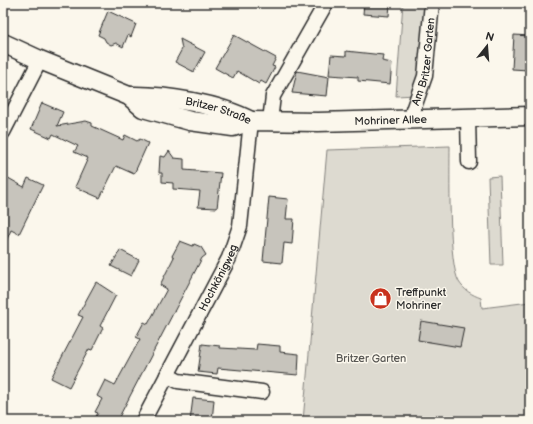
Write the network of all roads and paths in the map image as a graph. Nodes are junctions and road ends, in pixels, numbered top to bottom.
1 (326, 3) edge
2 (432, 3) edge
3 (3, 43) edge
4 (40, 60) junction
5 (530, 116) edge
6 (468, 118) junction
7 (413, 120) junction
8 (251, 121) junction
9 (270, 121) junction
10 (3, 132) edge
11 (469, 162) dead end
12 (167, 375) junction
13 (262, 392) dead end
14 (143, 421) edge

1 - 9 street
2 - 7 street, Am Britzer Garten
3 - 4 main road, Britzer Straße
4 - 8 main road, Britzer Straße
4 - 10 street
5 - 6 main road, Mohriner Allee
6 - 7 main road, Mohriner Allee
6 - 11 street
7 - 9 main road, Mohriner Allee
8 - 9 main road, Mohriner Allee
8 - 12 street, Hochkönigweg
12 - 13 street
12 - 14 street, Hochkönigweg

